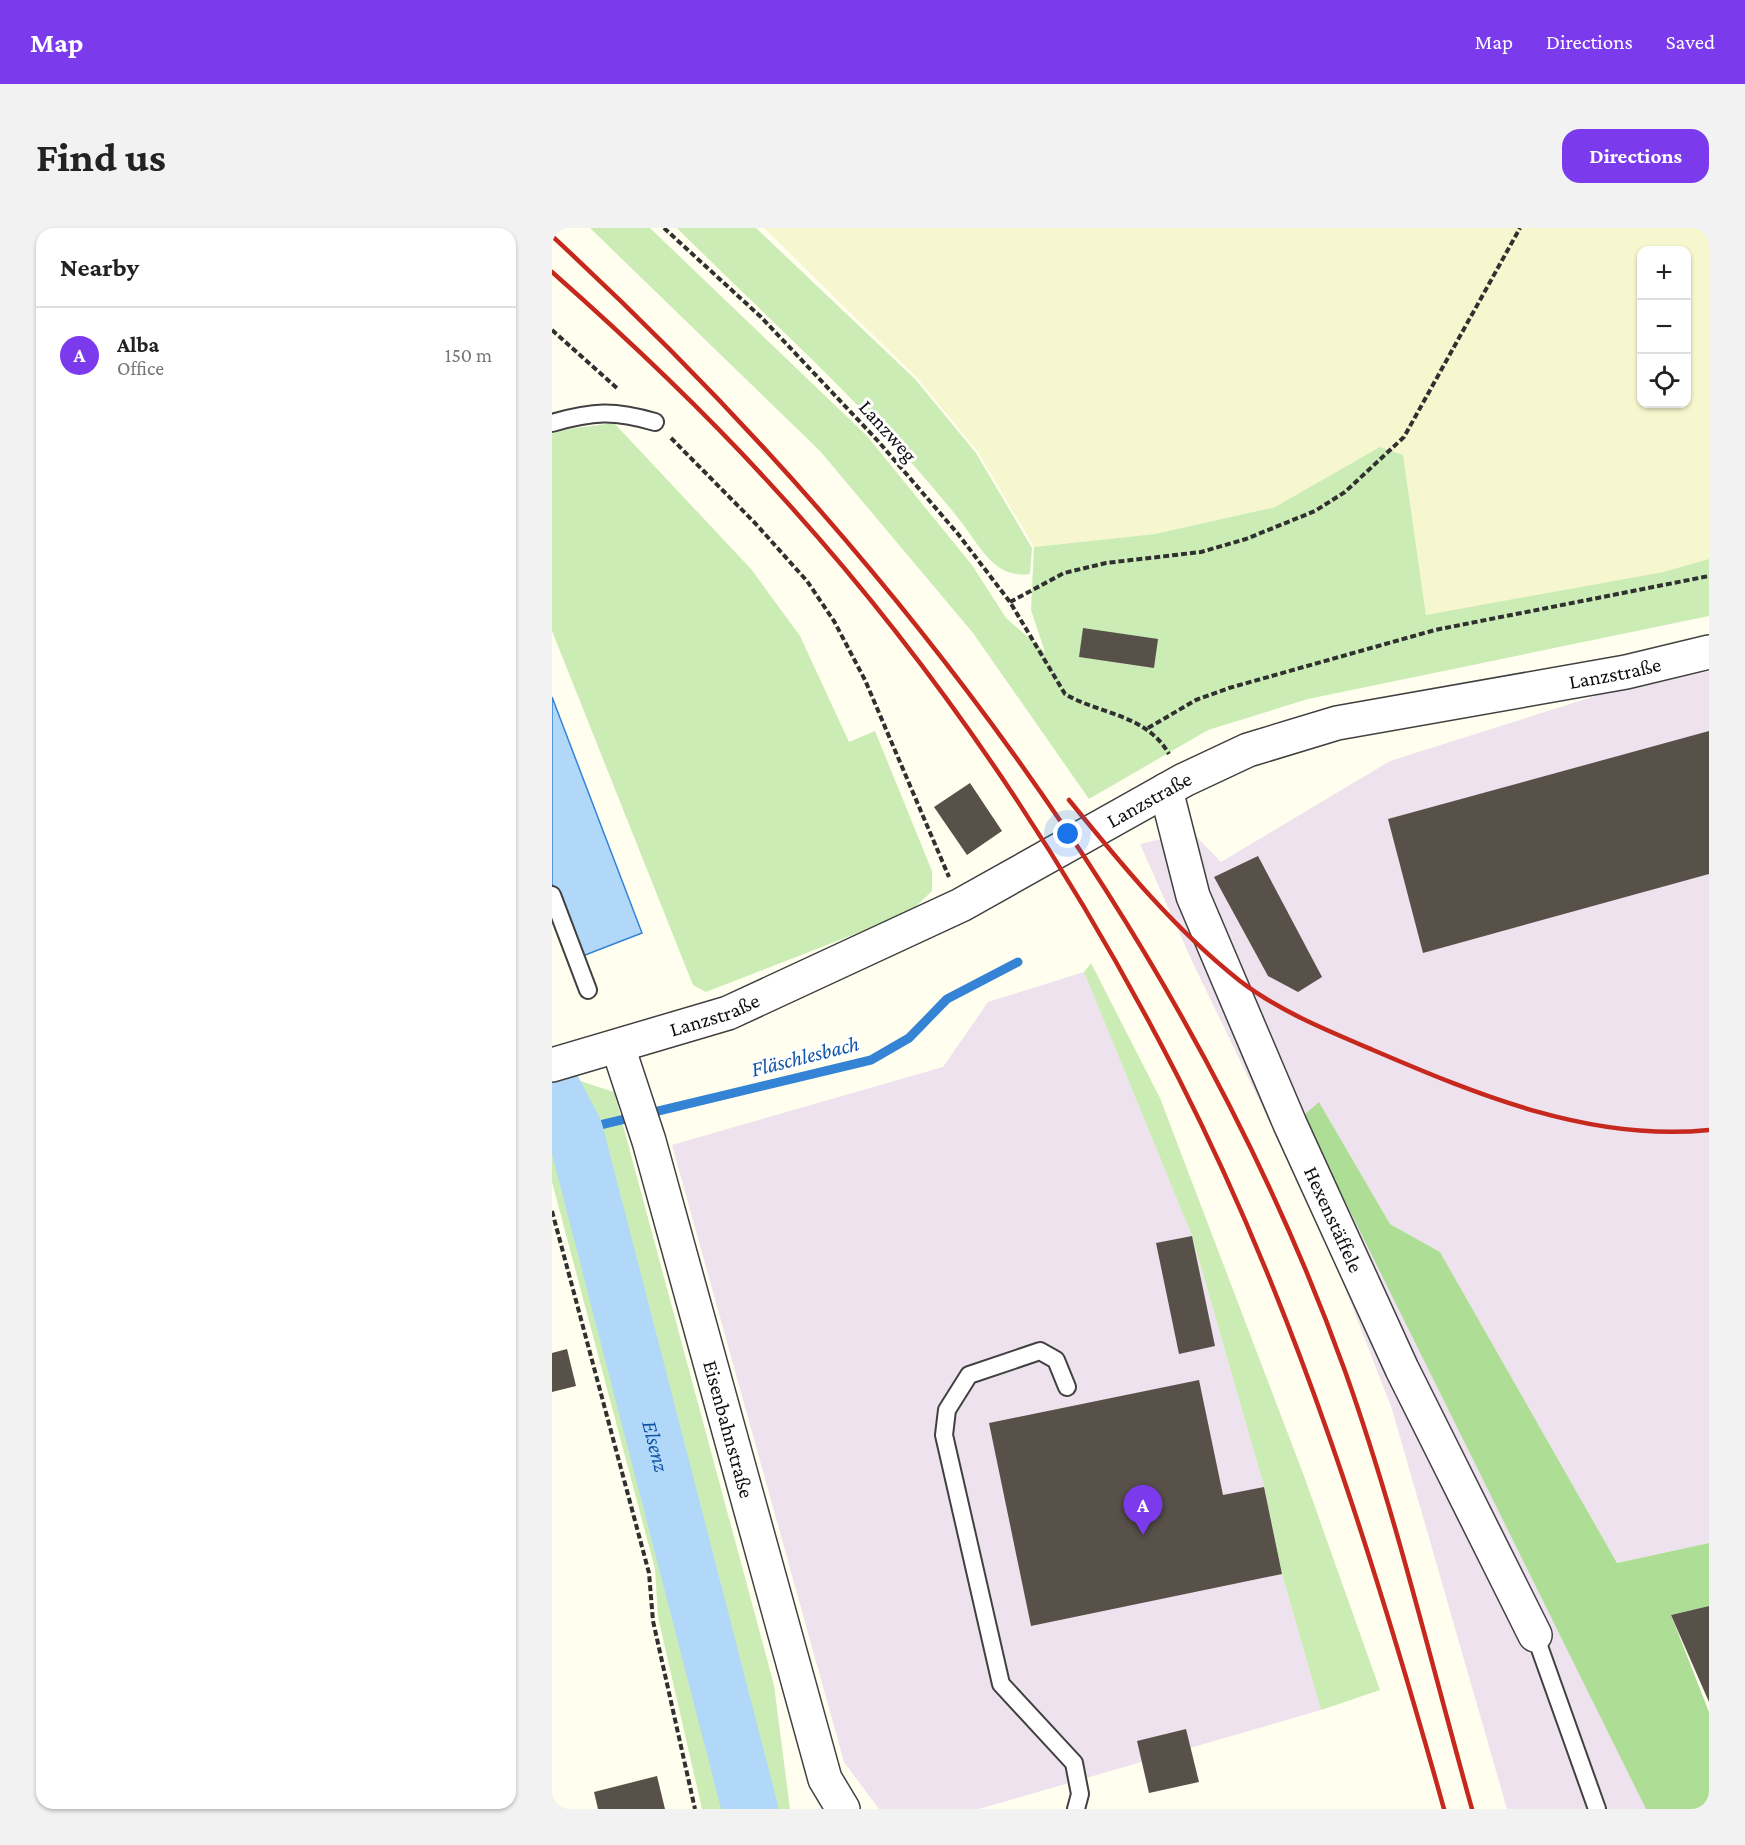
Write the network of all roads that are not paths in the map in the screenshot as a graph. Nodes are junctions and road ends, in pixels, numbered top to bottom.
1 (655, 422) road end
2 (552, 423) edge
3 (1709, 652) edge
4 (1175, 785) junction
5 (552, 895) edge
6 (588, 990) dead end
7 (618, 1047) junction
8 (552, 1065) edge
9 (1067, 1387) dead end
10 (1535, 1635) joint
11 (843, 1809) edge
12 (1076, 1809) edge
13 (1597, 1809) edge

1 - 2 lane
3 - 4 street, Lanzstraße
4 - 7 street, Lanzstraße
4 - 10 street, Hexenstäffele
5 - 6 lane
7 - 8 street, Lanzstraße
7 - 11 street, Eisenbahnstraße
9 - 12 lane
10 - 13 lane

